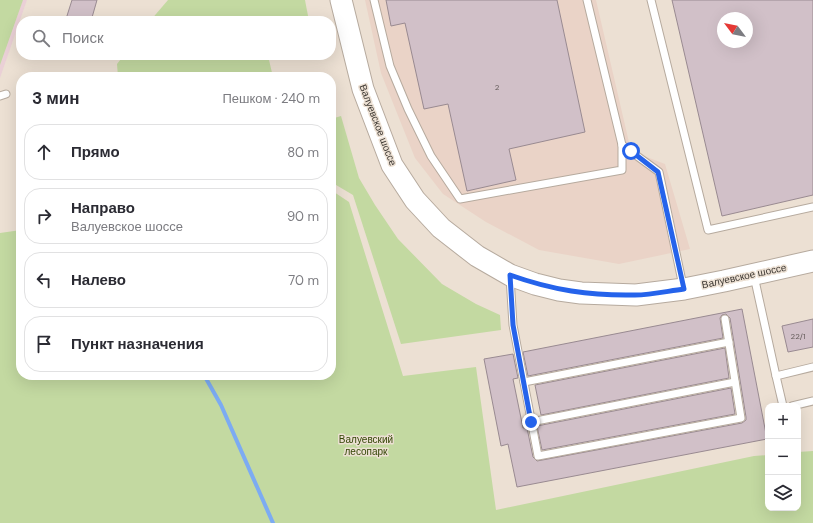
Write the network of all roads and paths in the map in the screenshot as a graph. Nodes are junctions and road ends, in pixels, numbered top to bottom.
1 (341, 0) edge
2 (374, 0) edge
3 (587, 0) edge
4 (651, 0) edge
5 (622, 145) junction
6 (813, 207) edge
7 (813, 261) edge
8 (753, 274) junction
9 (510, 275) junction
10 (684, 289) junction
11 (725, 319) dead end
12 (729, 342) junction
13 (813, 367) edge
14 (776, 376) junction
15 (524, 382) junction
16 (735, 382) junction
17 (813, 401) edge
18 (782, 403) edge
19 (801, 404) edge
20 (531, 422) junction

1 - 9 main road, Валуевское шоссе
2 - 5 lane
3 - 5 lane
4 - 6 lane
5 - 10 lane
7 - 8 main road, Валуевское шоссе
8 - 10 main road, Валуевское шоссе
8 - 14 lane
9 - 10 main road, Валуевское шоссе
9 - 15 lane
11 - 12 lane
12 - 15 lane
12 - 16 lane
13 - 14 lane
14 - 18 lane
15 - 20 lane
16 - 20 lane
16 - 20 lane
17 - 19 lane

